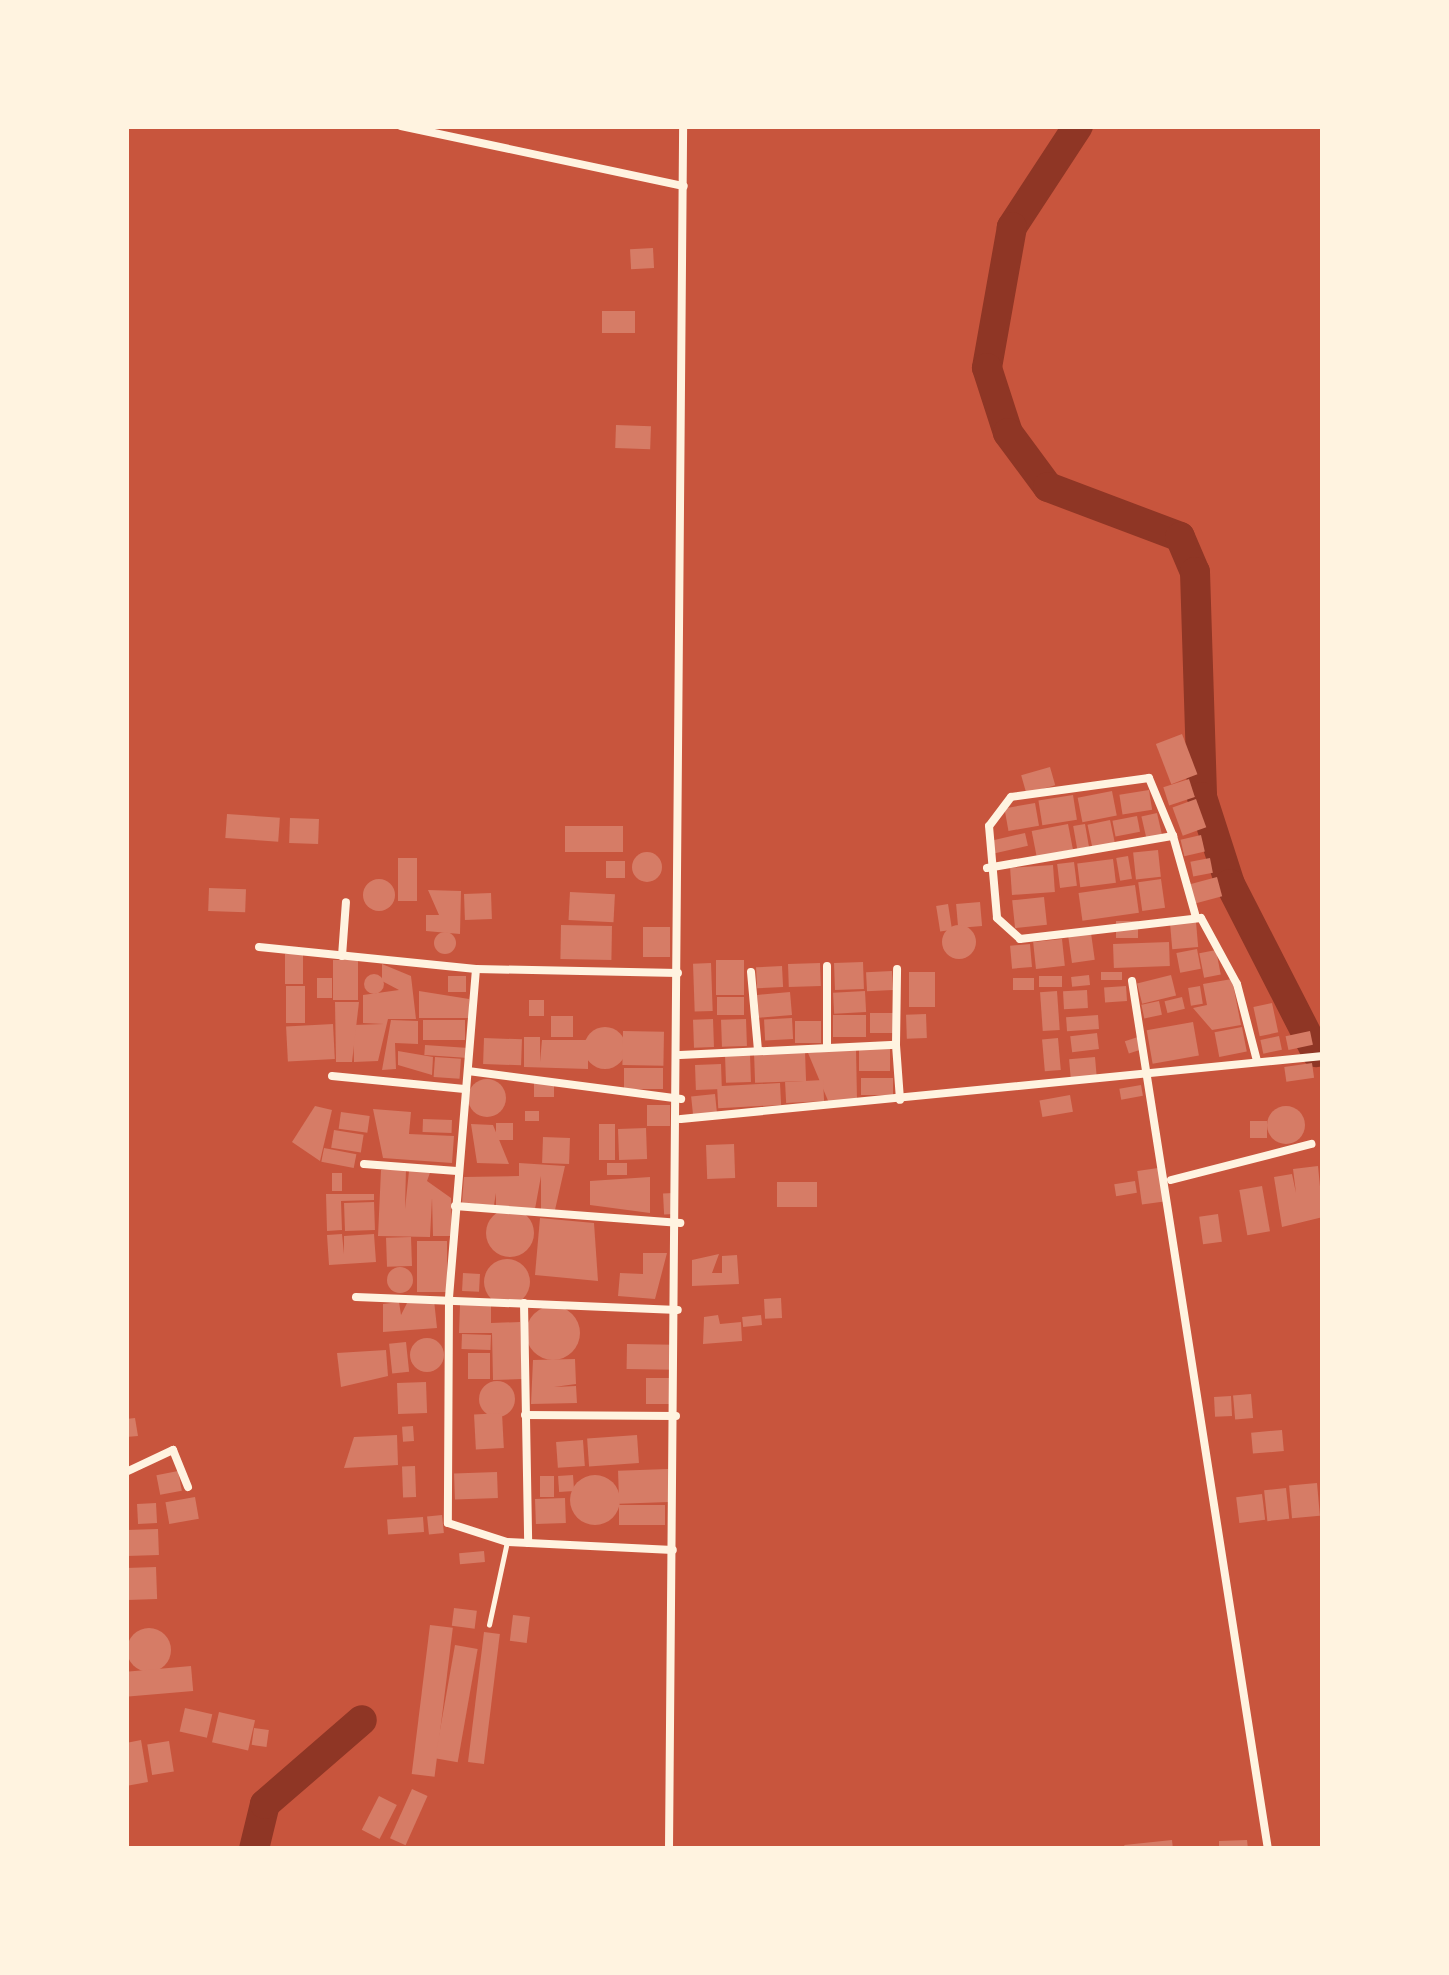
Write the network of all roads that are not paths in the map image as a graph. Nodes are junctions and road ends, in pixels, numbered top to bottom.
1 (401, 126) edge
2 (683, 126) edge
3 (684, 186) junction
4 (1174, 836) junction
5 (987, 868) junction
6 (346, 902) dead end
7 (1196, 914) junction
8 (259, 947) dead end
9 (342, 956) junction
10 (827, 966) dead end
11 (476, 969) junction
12 (897, 969) dead end
13 (751, 972) dead end
14 (679, 974) junction
15 (1132, 981) dead end
16 (896, 1045) junction
17 (827, 1048) junction
18 (758, 1050) junction
19 (680, 1054) junction
20 (1323, 1056) edge
21 (1257, 1061) junction
22 (468, 1071) junction
23 (1154, 1075) junction
24 (332, 1076) dead end
25 (464, 1089) junction
26 (681, 1099) junction
27 (901, 1100) junction
28 (681, 1118) junction
29 (1311, 1144) dead end
30 (364, 1164) dead end
31 (457, 1171) junction
32 (1171, 1180) junction
33 (455, 1206) junction
34 (680, 1222) junction
35 (356, 1297) dead end
36 (449, 1300) junction
37 (524, 1303) junction
38 (678, 1310) junction
39 (526, 1415) junction
40 (676, 1416) junction
41 (126, 1472) edge
42 (188, 1487) dead end
43 (507, 1542) junction
44 (528, 1543) junction
45 (673, 1550) junction
46 (489, 1625) dead end
47 (669, 1849) edge
48 (1268, 1849) edge

1 - 3 street
2 - 3 street
3 - 14 street
4 - 5 street
4 - 5 street
4 - 7 street
5 - 7 street
6 - 9 street
7 - 21 street
8 - 9 street
9 - 11 street
10 - 17 street
11 - 14 street
11 - 22 street
12 - 16 street
13 - 18 street
14 - 19 street
15 - 23 street
16 - 17 street
16 - 27 street
17 - 18 street
18 - 19 street
19 - 26 street
20 - 21 street
21 - 23 street
22 - 25 street
22 - 26 street
23 - 27 street
23 - 32 street
24 - 25 street
25 - 31 street
26 - 28 street
27 - 28 street
28 - 34 street
29 - 32 street
30 - 31 street
31 - 33 street
32 - 48 street
33 - 34 street
33 - 36 street
34 - 38 street
35 - 36 street
36 - 37 street
36 - 43 street
37 - 38 street
37 - 39 street
38 - 40 street
39 - 40 street
39 - 44 street
40 - 45 street
41 - 42 street
43 - 44 street
43 - 46 lane
44 - 45 street
45 - 47 street

